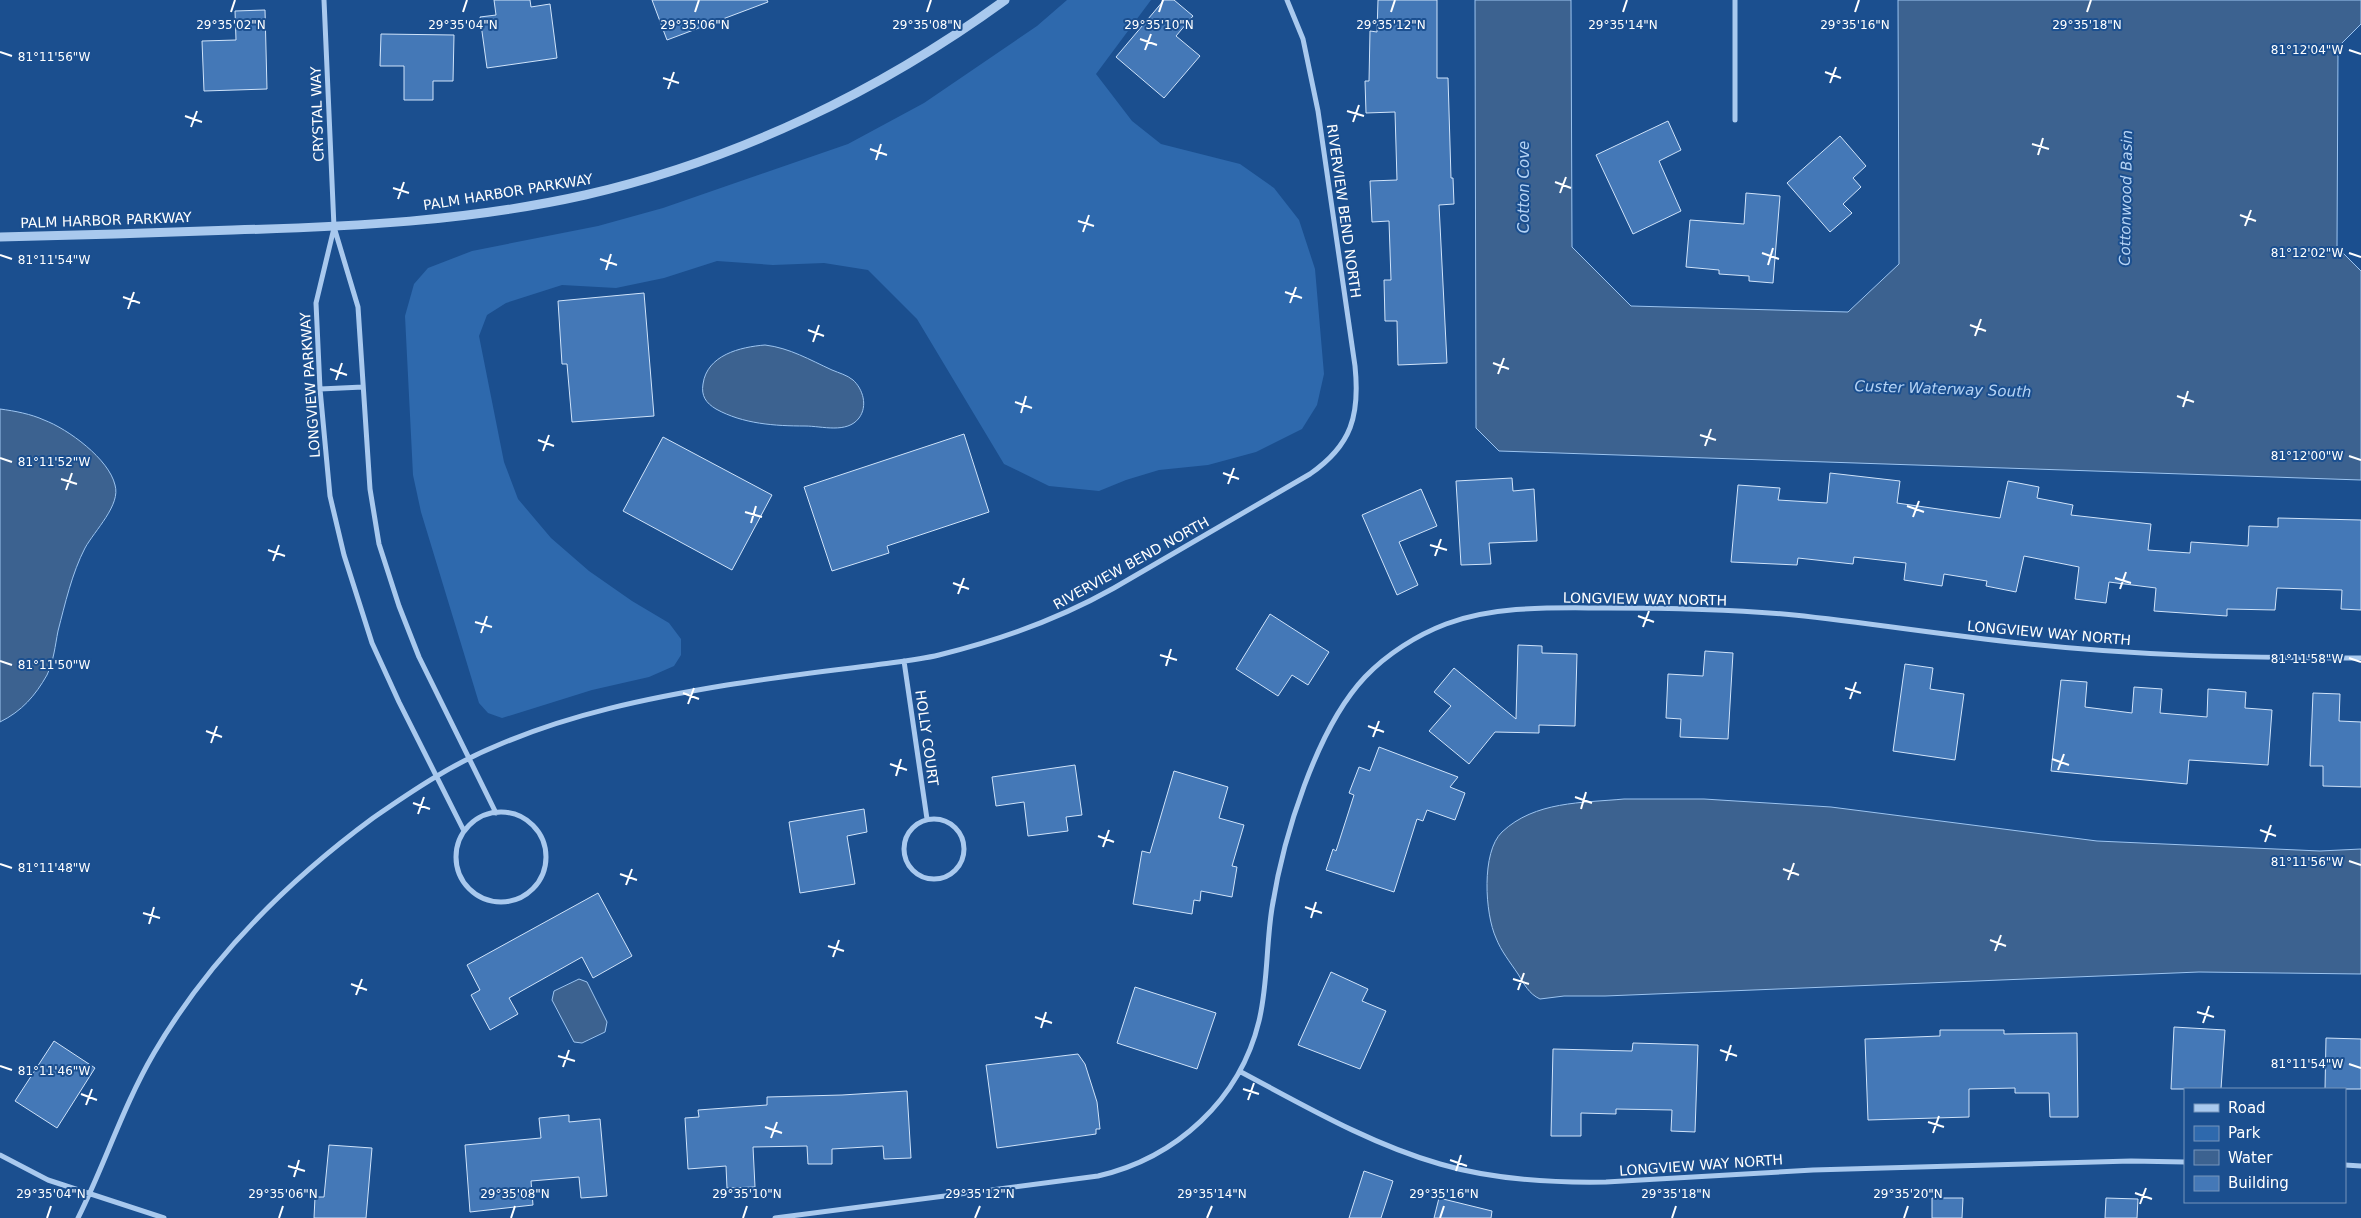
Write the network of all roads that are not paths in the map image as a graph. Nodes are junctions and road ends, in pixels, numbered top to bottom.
1 (324, 0) edge
2 (1005, 0) edge
3 (1287, 0) edge
4 (1735, 0) edge
5 (1735, 120) dead end
6 (334, 227) junction
7 (0, 238) edge
8 (363, 387) junction
9 (320, 389) junction
10 (2361, 658) edge
11 (904, 661) junction
12 (469, 758) junction
13 (436, 777) junction
14 (496, 812) junction
15 (927, 819) junction
16 (464, 831) junction
17 (1241, 1072) junction
18 (0, 1155) edge
19 (2184, 1162) edge
20 (2346, 1165) edge
21 (2361, 1166) edge
22 (90, 1194) junction
23 (78, 1218) edge
24 (164, 1218) edge
25 (775, 1218) edge

1 - 6 street, CRYSTAL WAY
2 - 6 street, PALM HARBOR PARKWAY
3 - 11 street, RIVERVIEW BEND NORTH
4 - 5 street
6 - 7 street, PALM HARBOR PARKWAY
6 - 8 street
6 - 9 street, LONGVIEW PARKWAY
8 - 9 street
8 - 12 street
9 - 13 street, LONGVIEW PARKWAY
10 - 17 street, LONGVIEW WAY NORTH
11 - 12 street, RIVERVIEW BEND NORTH
11 - 15 street, HOLLY COURT
12 - 13 street, RIVERVIEW BEND NORTH
12 - 14 street
13 - 16 street, LONGVIEW PARKWAY
13 - 22 street, RIVERVIEW BEND NORTH
14 - 16 street
14 - 16 street
15 - 15 street
17 - 19 street, LONGVIEW WAY NORTH
17 - 25 street, LONGVIEW WAY NORTH
18 - 22 street
20 - 21 street
22 - 23 street, RIVERVIEW BEND NORTH
22 - 24 street

